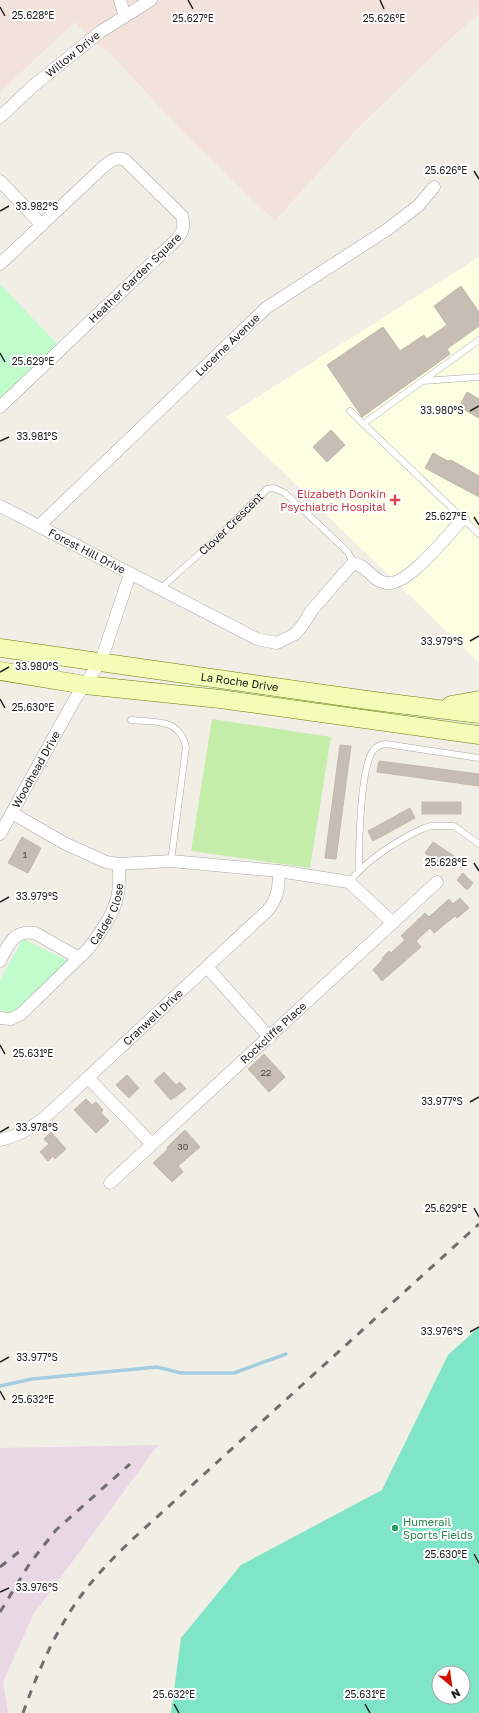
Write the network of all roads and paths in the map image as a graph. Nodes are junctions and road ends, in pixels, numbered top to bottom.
1 (120, 0) edge
2 (151, 0) edge
3 (125, 16) junction
4 (0, 117) edge
5 (0, 181) edge
6 (434, 187) dead end
7 (42, 225) junction
8 (0, 264) edge
9 (479, 340) edge
10 (479, 377) edge
11 (423, 381) junction
12 (0, 407) edge
13 (350, 411) dead end
14 (363, 424) junction
15 (0, 506) edge
16 (463, 519) junction
17 (40, 525) junction
18 (479, 534) edge
19 (353, 563) junction
20 (130, 574) junction
21 (161, 588) junction
22 (0, 648) edge
23 (101, 661) junction
24 (0, 672) edge
25 (85, 685) junction
26 (479, 700) edge
27 (434, 708) junction
28 (479, 714) edge
29 (131, 720) dead end
30 (479, 735) edge
31 (479, 758) edge
32 (12, 813) junction
33 (0, 834) edge
34 (479, 844) edge
35 (171, 861) junction
36 (119, 864) junction
37 (359, 869) junction
38 (279, 871) junction
39 (348, 882) junction
40 (437, 882) dead end
41 (393, 923) junction
42 (79, 958) junction
43 (0, 961) edge
44 (207, 967) junction
45 (0, 1018) edge
46 (270, 1038) junction
47 (88, 1078) junction
48 (0, 1140) edge
49 (152, 1144) junction
50 (110, 1183) dead end

1 - 3 street
2 - 3 street, Willow Drive
3 - 4 street, Willow Drive
5 - 7 street
6 - 17 street, Lucerne Avenue
7 - 8 street, Heather Garden Square
7 - 12 street, Heather Garden Square
9 - 11 lane
10 - 11 lane
11 - 14 lane
13 - 14 lane
14 - 16 lane
15 - 17 street, Forest Hill Drive
16 - 18 lane
16 - 19 street, Clover Crescent
17 - 20 street, Forest Hill Drive
19 - 21 street
19 - 21 lane, Clover Crescent
20 - 21 street
20 - 23 street, Forest Hill Drive
22 - 23 street, La Roche Drive
23 - 25 street, Forest Hill Drive
23 - 27 street, La Roche Drive
24 - 25 street, La Roche Drive
25 - 30 street, La Roche Drive
25 - 32 street, Woodhead Drive
26 - 27 street
27 - 28 street, La Roche Drive
29 - 35 lane
31 - 37 lane
32 - 33 street, Woodhead Drive
32 - 36 street
34 - 37 lane
35 - 36 street
35 - 38 street
36 - 42 street, Calder Close
37 - 39 lane
38 - 39 street
38 - 44 street, Cranwell Drive
39 - 41 street
40 - 41 street, Rockcliffe Place
41 - 46 street, Rockcliffe Place
42 - 43 street
42 - 45 street, Calder Close
44 - 46 street
44 - 47 street, Cranwell Drive
46 - 49 street, Rockcliffe Place
47 - 48 street, Cranwell Drive
47 - 49 street
49 - 50 street, Rockcliffe Place

